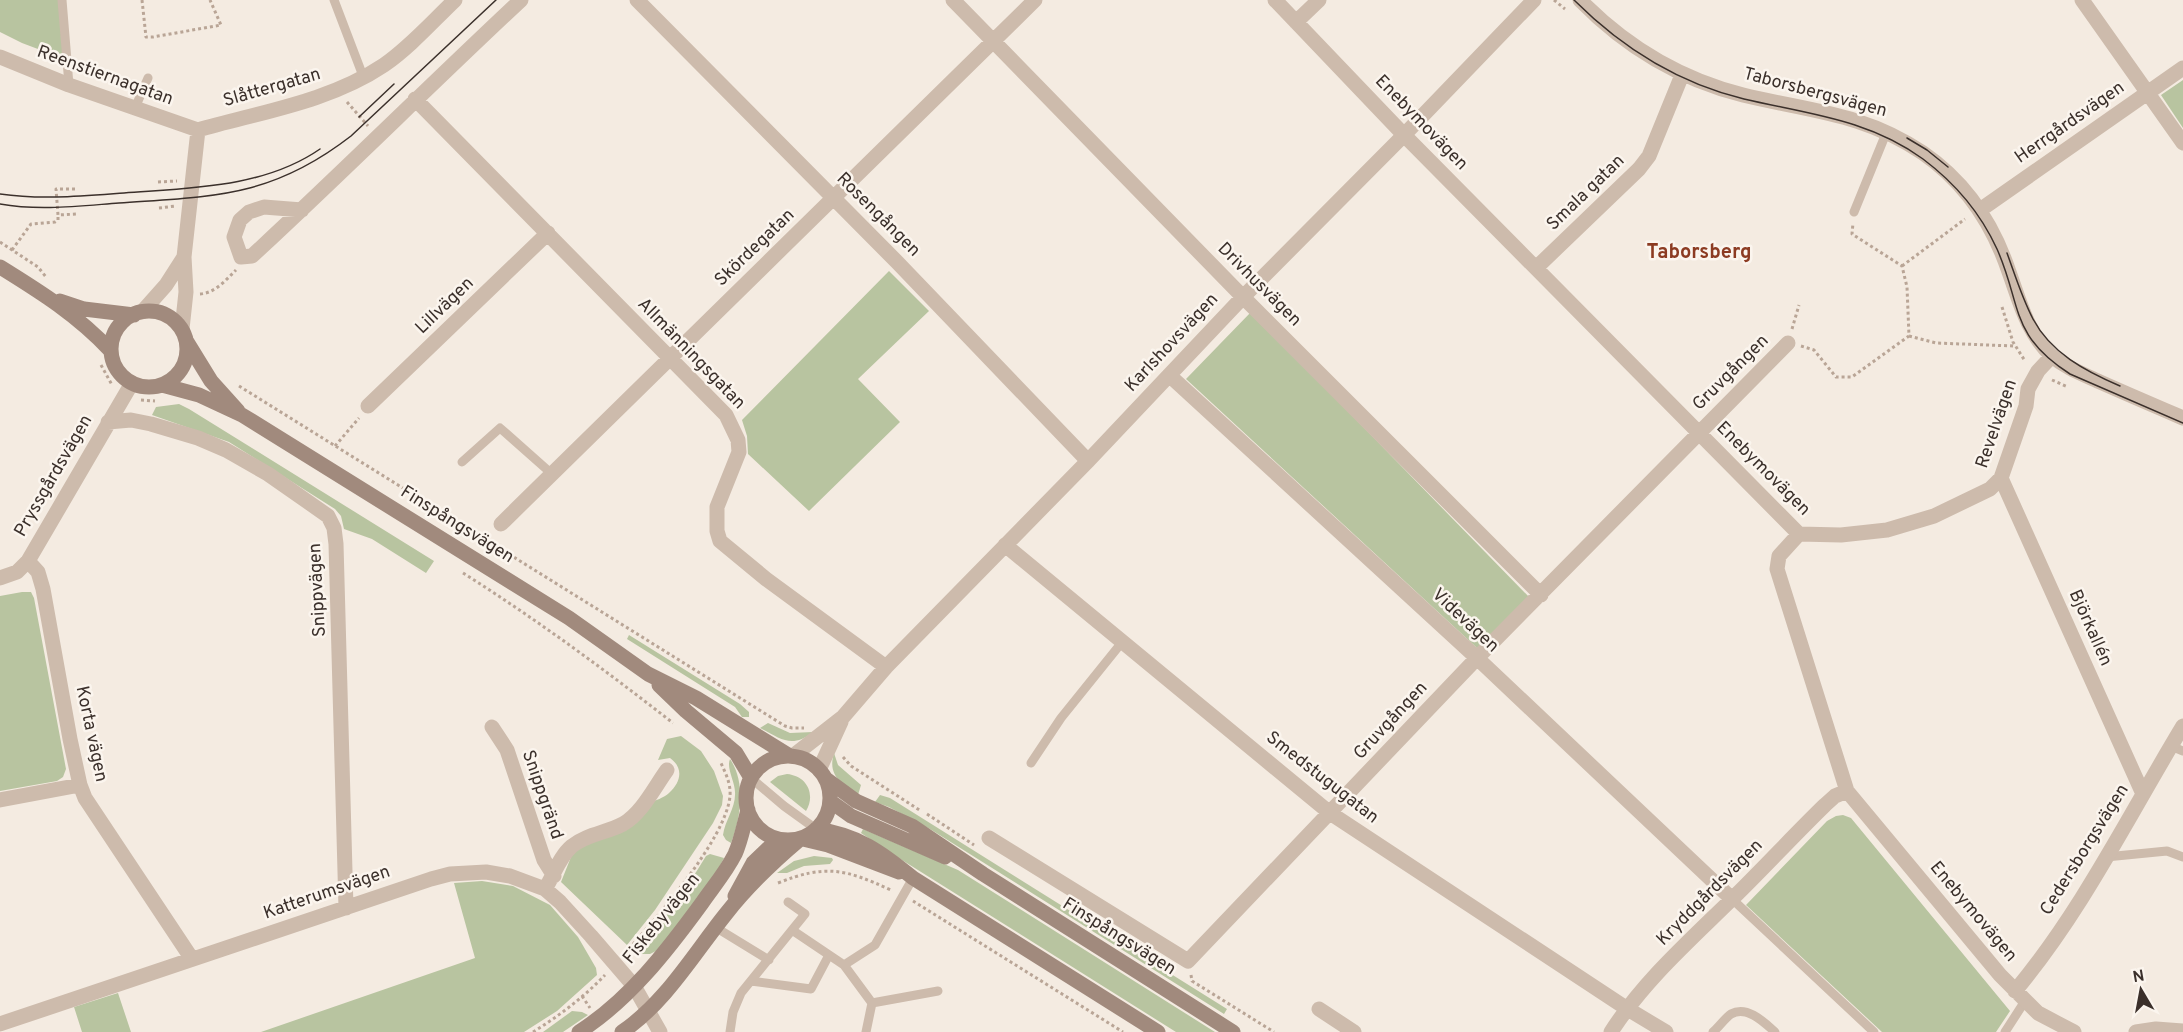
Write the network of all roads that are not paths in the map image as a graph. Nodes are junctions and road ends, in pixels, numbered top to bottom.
1 (62, 0) edge
2 (334, 0) edge
3 (455, 0) edge
4 (521, 0) edge
5 (637, 0) edge
6 (953, 0) edge
7 (1035, 0) edge
8 (1275, 0) edge
9 (1319, 0) edge
10 (1534, 0) edge
11 (1580, 0) edge
12 (2082, 0) edge
13 (1296, 22) junction
14 (993, 41) junction
15 (0, 57) edge
16 (2183, 68) edge
17 (1682, 75) junction
18 (363, 76) junction
19 (148, 78) dead end
20 (69, 85) junction
21 (2148, 93) junction
22 (415, 99) junction
23 (135, 108) junction
24 (198, 130) junction
25 (1887, 131) junction
26 (1404, 135) junction
27 (2183, 143) edge
28 (834, 198) junction
29 (302, 210) junction
30 (1980, 210) junction
31 (1854, 212) road end
32 (548, 233) junction
33 (184, 257) junction
34 (0, 267) edge
35 (1537, 267) junction
36 (1243, 297) junction
37 (54, 300) junction
38 (138, 313) junction
39 (184, 336) junction
40 (1788, 343) road end
41 (111, 351) junction
42 (2052, 356) junction
43 (670, 358) junction
44 (1169, 375) junction
45 (132, 383) junction
46 (162, 385) junction
47 (368, 406) road end
48 (242, 415) junction
49 (2183, 418) edge
50 (108, 422) junction
51 (1699, 432) junction
52 (1088, 461) junction
53 (462, 462) dead end
54 (552, 474) junction
55 (2001, 478) junction
56 (501, 524) dead end
57 (1799, 534) junction
58 (1005, 545) junction
59 (28, 561) junction
60 (0, 578) edge
61 (1541, 595) junction
62 (1123, 641) junction
63 (1477, 658) junction
64 (886, 667) junction
65 (648, 674) junction
66 (2183, 726) edge
67 (492, 727) dead end
68 (828, 736) junction
69 (2177, 748) edge
70 (790, 756) junction
71 (1031, 763) dead end
72 (666, 770) dead end
73 (823, 775) junction
74 (751, 778) junction
75 (80, 785) junction
76 (1847, 791) junction
77 (2143, 794) junction
78 (0, 800) edge
79 (830, 801) junction
80 (748, 810) junction
81 (1330, 813) junction
82 (816, 829) junction
83 (989, 838) dead end
84 (778, 839) junction
85 (801, 839) junction
86 (2106, 857) junction
87 (2183, 857) edge
88 (983, 874) junction
89 (554, 876) junction
90 (913, 878) junction
91 (545, 889) junction
92 (1732, 899) junction
93 (788, 902) dead end
94 (346, 908) junction
95 (727, 912) junction
96 (715, 927) junction
97 (792, 930) junction
98 (829, 955) junction
99 (192, 959) junction
100 (769, 960) junction
101 (844, 965) junction
102 (751, 981) junction
103 (634, 986) junction
104 (938, 991) dead end
105 (2020, 996) junction
106 (872, 1003) junction
107 (1626, 1008) junction
108 (1319, 1009) dead end
109 (649, 1010) junction
110 (0, 1024) edge
111 (2183, 1031) edge
112 (579, 1032) edge
113 (622, 1032) edge
114 (660, 1032) edge
115 (730, 1032) edge
116 (866, 1032) edge
117 (1158, 1032) edge
118 (1233, 1032) edge
119 (1354, 1032) edge
120 (1611, 1032) edge
121 (1666, 1032) edge
122 (1713, 1032) edge
123 (1774, 1032) edge
124 (1874, 1032) edge
125 (2005, 1032) edge
126 (2074, 1032) edge
127 (2136, 1032) edge

1 - 20 lane
2 - 18 lane
3 - 18 street, Slåttergatan
4 - 22 street
5 - 28 street, Rosengången
6 - 14 street, Drivhusvägen
7 - 14 street, Skördegatan
8 - 13 street, Enebymovägen
9 - 13 street
10 - 26 street, Karlshovsvägen
11 - 17 street, Taborsbergsvägen
12 - 21 street
13 - 26 street, Enebymovägen
14 - 28 street, Skördegatan
14 - 36 street, Drivhusvägen
15 - 20 street, Reenstiernagatan
16 - 21 street, Herrgårdsvägen
17 - 25 street, Taborsbergsvägen
17 - 35 street, Smala gatan
18 - 24 street, Slåttergatan
19 - 23 lane
20 - 23 street, Reenstiernagatan
21 - 27 street
21 - 30 street, Herrgårdsvägen
22 - 29 street
22 - 32 street, Allmänningsgatan
23 - 24 street, Reenstiernagatan
24 - 33 street
25 - 30 street, Taborsbergsvägen
25 - 31 lane
26 - 35 street, Enebymovägen
26 - 36 street, Karlshovsvägen
28 - 43 street, Skördegatan
28 - 52 street, Rosengången
29 - 29 street
30 - 42 street, Taborsbergsvägen
32 - 43 street, Allmänningsgatan
32 - 47 street, Lillvägen
33 - 38 street
33 - 39 street
34 - 37 main road
35 - 51 street, Enebymovägen
36 - 44 street, Karlshovsvägen
36 - 61 street, Drivhusvägen
37 - 38 main road
37 - 41 main road
38 - 39 main road
38 - 41 main road
39 - 46 main road
39 - 48 main road, Finspångsvägen
40 - 51 street, Gruvgången
41 - 45 main road
42 - 49 street, Taborsbergsvägen
42 - 55 street, Revelvägen
43 - 54 street, Skördegatan
43 - 64 street, Allmänningsgatan
44 - 52 street, Karlshovsvägen
44 - 63 street, Videvägen
45 - 46 main road
45 - 50 street, Pryssgårdsvägen
46 - 48 main road, Finspångsvägen
48 - 65 main road, Finspångsvägen
50 - 59 street, Pryssgårdsvägen
50 - 94 street, Snippvägen
51 - 57 street, Enebymovägen
51 - 61 street, Gruvgången
52 - 58 street, Karlshovsvägen
53 - 54 lane
54 - 56 street, Skördegatan
55 - 57 street, Revelvägen
55 - 77 street, Björkallén
57 - 76 street, Enebymovägen
58 - 62 street, Smedstugugatan
58 - 64 street, Karlshovsvägen
59 - 60 street, Pryssgårdsvägen
59 - 75 street, Korta vägen
61 - 63 street, Gruvgången
62 - 71 lane
62 - 81 street, Smedstugugatan
63 - 81 street, Gruvgången
63 - 92 street, Videvägen
64 - 68 street, Karlshovsvägen
65 - 70 main road, Finspångsvägen
65 - 74 main road, Finspångsvägen
66 - 69 street, Cedersborgsvägen
67 - 89 street, Snippgränd
68 - 70 street, Karlshovsvägen
68 - 73 street, Karlshovsvägen
69 - 77 street, Cedersborgsvägen
70 - 73 main road, Finspångsvägen
70 - 74 main road
72 - 89 street, Snippgränd
73 - 79 main road
73 - 88 main road, Finspångsvägen
74 - 80 main road
74 - 82 lane
75 - 78 street
75 - 99 street, Korta vägen
76 - 92 street, Kryddgårdsvägen
76 - 105 street, Enebymovägen
77 - 86 street, Cedersborgsvägen
79 - 82 main road
79 - 88 main road, Finspångsvägen
80 - 84 main road
80 - 103 main road, Fiskebyvägen
81 - 83 street, Gruvgången
81 - 107 street, Smedstugugatan
82 - 85 main road
82 - 90 main road
84 - 85 main road
84 - 95 main road
85 - 90 main road
85 - 95 main road
86 - 87 lane
86 - 105 street, Cedersborgsvägen
88 - 118 main road, Finspångsvägen
89 - 91 street, Snippgränd
90 - 101 lane
90 - 117 main road
91 - 94 street, Katterumsvägen
91 - 103 street, Katterumsvägen
92 - 107 street, Kryddgårdsvägen
92 - 124 lane
93 - 97 lane
94 - 99 street, Katterumsvägen
95 - 96 main road
96 - 100 lane
96 - 109 main road
97 - 98 lane
97 - 100 lane
98 - 101 lane
98 - 102 lane
99 - 110 street, Katterumsvägen
100 - 102 lane
101 - 106 lane
102 - 115 lane
103 - 109 street, Katterumsvägen
103 - 112 main road, Fiskebyvägen
104 - 106 lane
105 - 125 lane
105 - 126 street, Enebymovägen
106 - 116 lane
107 - 120 street, Kryddgårdsvägen
107 - 121 street, Smedstugugatan
108 - 119 street
109 - 113 main road
109 - 114 street, Katterumsvägen
111 - 127 street
122 - 123 lane

